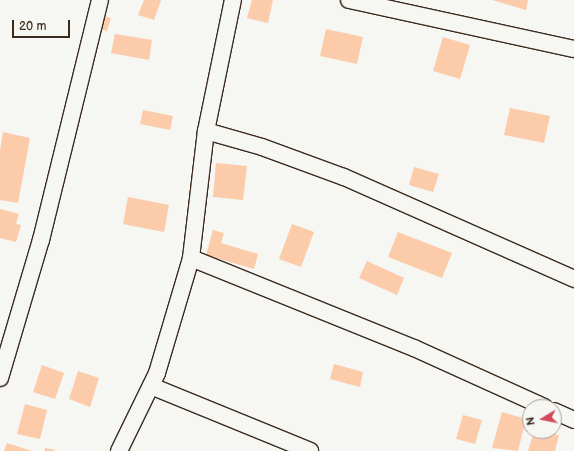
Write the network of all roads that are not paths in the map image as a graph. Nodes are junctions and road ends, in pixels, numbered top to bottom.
1 (100, 0) edge
2 (233, 0) edge
3 (349, 0) edge
4 (574, 49) edge
5 (206, 130) junction
6 (191, 258) junction
7 (574, 279) edge
8 (0, 378) edge
9 (151, 386) junction
10 (526, 399) edge
11 (562, 415) edge
12 (574, 420) edge
13 (119, 451) edge
14 (310, 451) edge

1 - 8 street
2 - 5 street
3 - 4 street
5 - 6 street
5 - 7 street
6 - 9 street
6 - 10 street
9 - 13 street
9 - 14 street
11 - 12 street

